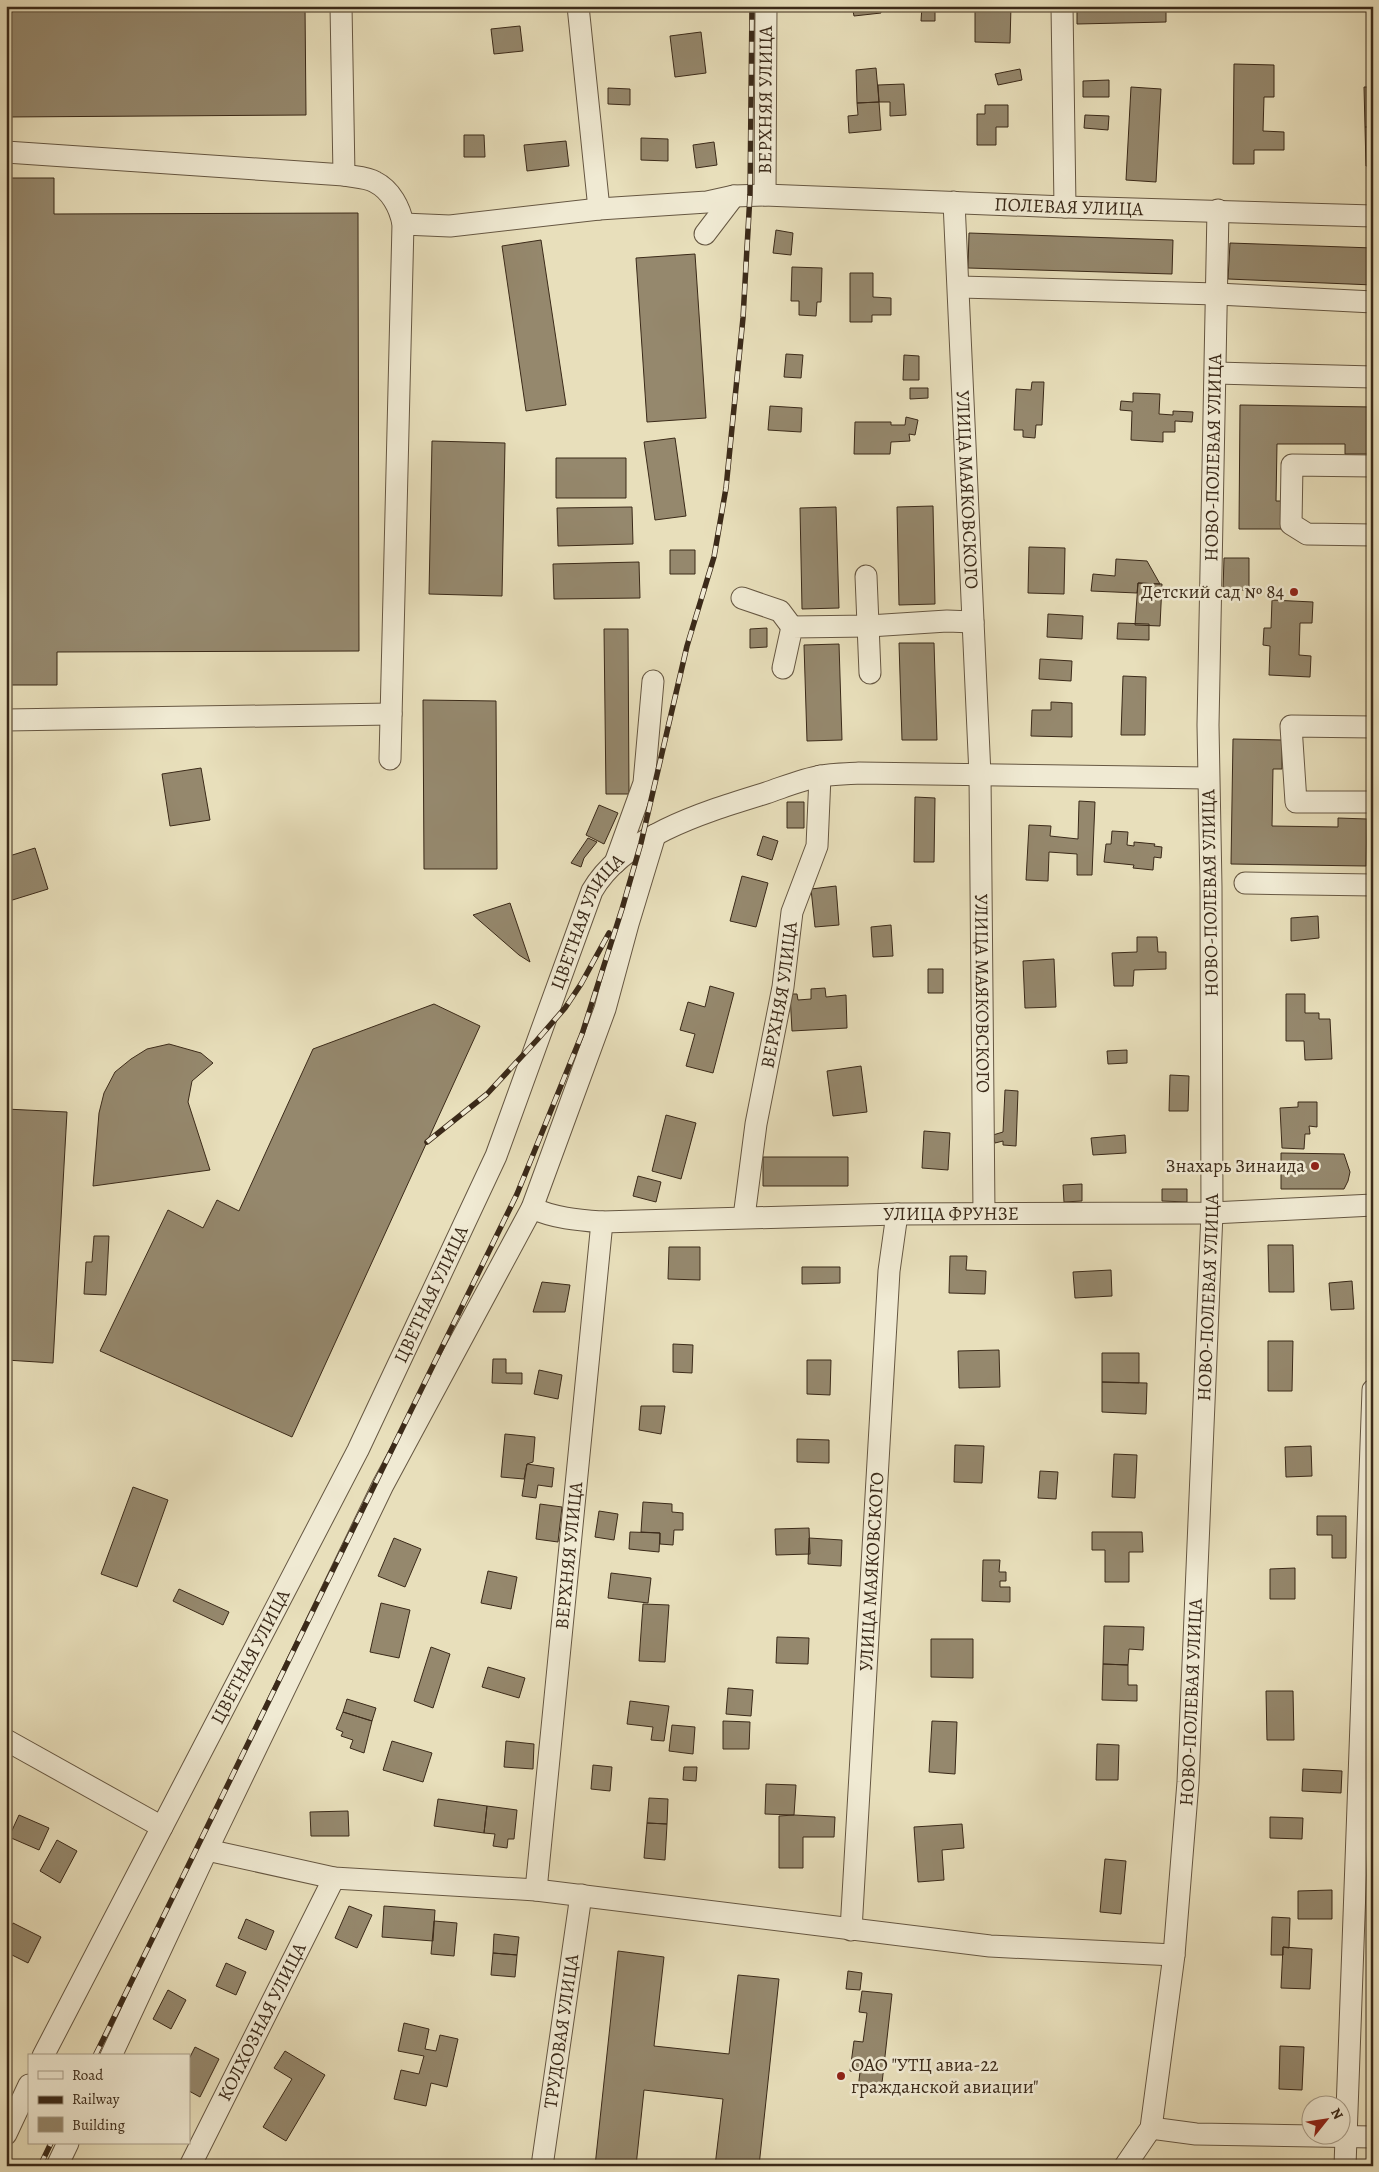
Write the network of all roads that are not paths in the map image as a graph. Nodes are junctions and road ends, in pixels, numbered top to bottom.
1 (341, 6) edge
2 (578, 6) edge
3 (766, 6) edge
4 (1062, 6) edge
5 (6, 152) edge
6 (344, 175) junction
7 (765, 194) junction
8 (734, 196) junction
9 (954, 202) junction
10 (1065, 207) junction
11 (599, 209) junction
12 (1218, 210) junction
13 (1373, 216) edge
14 (403, 224) junction
15 (705, 234) dead end
16 (959, 287) junction
17 (1217, 294) junction
18 (1373, 302) edge
19 (1216, 373) junction
20 (1373, 377) edge
21 (1373, 466) edge
22 (1373, 535) edge
23 (866, 576) dead end
24 (742, 598) dead end
25 (973, 622) junction
26 (870, 626) junction
27 (792, 627) junction
28 (783, 668) dead end
29 (870, 673) dead end
30 (653, 680) dead end
31 (391, 714) junction
32 (6, 720) edge
33 (1373, 727) edge
34 (390, 759) dead end
35 (980, 775) junction
36 (820, 776) junction
37 (1208, 778) junction
38 (1373, 802) edge
39 (655, 835) junction
40 (615, 863) junction
41 (1245, 883) dead end
42 (1373, 885) edge
43 (1373, 1205) edge
44 (532, 1208) junction
45 (984, 1213) junction
46 (1212, 1213) junction
47 (897, 1214) junction
48 (744, 1217) junction
49 (602, 1222) junction
50 (1373, 1390) edge
51 (1373, 1401) edge
52 (6, 1740) edge
53 (162, 1827) junction
54 (207, 1850) junction
55 (334, 1878) junction
56 (536, 1890) junction
57 (581, 1895) junction
58 (851, 1930) junction
59 (1174, 1955) junction
60 (44, 2054) edge
61 (112, 2054) edge
62 (28, 2087) edge
63 (1348, 2094) edge
64 (1151, 2128) junction
65 (6, 2134) edge
66 (1302, 2136) edge
67 (1352, 2137) edge
68 (1373, 2137) edge
69 (68, 2144) edge
70 (1346, 2144) edge
71 (57, 2166) edge
72 (190, 2166) edge
73 (542, 2166) edge
74 (1125, 2166) edge
75 (1345, 2166) edge

1 - 6 street
2 - 11 street
3 - 7 street, ВЕРХНЯЯ УЛИЦА
4 - 10 street
5 - 6 street
6 - 14 street
7 - 8 street, ПОЛЕВАЯ УЛИЦА
7 - 9 street, ПОЛЕВАЯ УЛИЦА
8 - 11 street, ПОЛЕВАЯ УЛИЦА
8 - 15 street
9 - 10 street, ПОЛЕВАЯ УЛИЦА
9 - 16 street, УЛИЦА МАЯКОВСКОГО
10 - 12 street, ПОЛЕВАЯ УЛИЦА
11 - 14 street, ПОЛЕВАЯ УЛИЦА
12 - 13 street, ПОЛЕВАЯ УЛИЦА
12 - 17 street, НОВО-ПОЛЕВАЯ УЛИЦА
14 - 31 street
16 - 17 street
16 - 25 street, УЛИЦА МАЯКОВСКОГО
17 - 18 street
17 - 19 street, НОВО-ПОЛЕВАЯ УЛИЦА
19 - 20 street
19 - 37 street, НОВО-ПОЛЕВАЯ УЛИЦА
21 - 22 street
23 - 26 street
24 - 27 street
25 - 26 street
25 - 35 street, УЛИЦА МАЯКОВСКОГО
26 - 27 street
26 - 29 street
27 - 28 street
30 - 40 street
31 - 32 street
31 - 34 street
33 - 38 street
35 - 36 street, ЦВЕТНАЯ УЛИЦА
35 - 37 street
35 - 45 street, УЛИЦА МАЯКОВСКОГО
36 - 39 street, ЦВЕТНАЯ УЛИЦА
36 - 48 street, ВЕРХНЯЯ УЛИЦА
37 - 46 street, НОВО-ПОЛЕВАЯ УЛИЦА
39 - 40 street, ЦВЕТНАЯ УЛИЦА
39 - 44 street
40 - 53 street, ЦВЕТНАЯ УЛИЦА
41 - 42 street
43 - 46 street, УЛИЦА ФРУНЗЕ
44 - 49 street, УЛИЦА ФРУНЗЕ
44 - 54 street
45 - 46 street, УЛИЦА ФРУНЗЕ
45 - 47 street, УЛИЦА ФРУНЗЕ
46 - 59 street, НОВО-ПОЛЕВАЯ УЛИЦА
47 - 48 street, УЛИЦА ФРУНЗЕ
47 - 58 street, УЛИЦА МАЯКОВСКОГО
48 - 49 street, УЛИЦА ФРУНЗЕ
49 - 56 street, ВЕРХНЯЯ УЛИЦА
50 - 51 street
51 - 63 street
52 - 53 street
53 - 60 street, ЦВЕТНАЯ УЛИЦА
54 - 55 street
54 - 61 street
55 - 56 street
55 - 72 street, КОЛХОЗНАЯ УЛИЦА
56 - 57 street
57 - 58 street
57 - 73 street, ТРУДОВАЯ УЛИЦА
58 - 59 street
59 - 64 street, НОВО-ПОЛЕВАЯ УЛИЦА
62 - 65 street
64 - 66 street
64 - 74 street, НОВО-ПОЛЕВАЯ УЛИЦА
67 - 68 street
69 - 71 street
70 - 75 street

